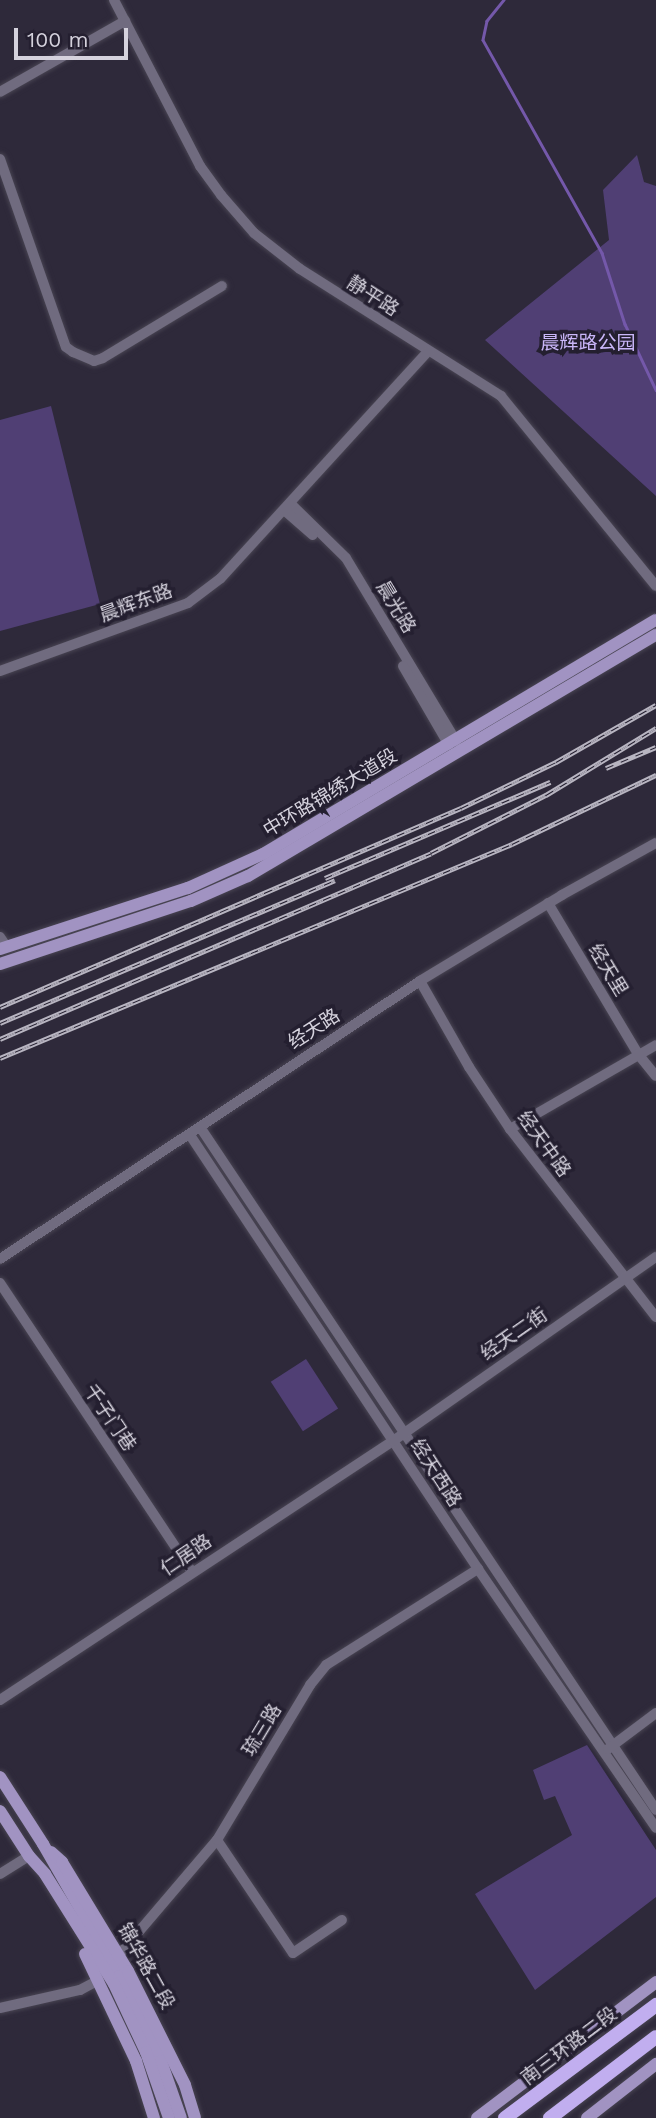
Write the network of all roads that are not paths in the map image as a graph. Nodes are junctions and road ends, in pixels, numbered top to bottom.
1 (114, 0) edge
2 (125, 21) junction
3 (0, 92) edge
4 (0, 159) edge
5 (222, 286) dead end
6 (428, 351) junction
7 (287, 507) junction
8 (656, 586) edge
9 (656, 620) edge
10 (656, 635) edge
11 (0, 671) edge
12 (452, 743) junction
13 (656, 843) edge
14 (548, 903) junction
15 (2, 944) edge
16 (0, 964) edge
17 (420, 981) junction
18 (656, 1045) edge
19 (639, 1054) junction
20 (656, 1076) edge
21 (200, 1127) junction
22 (510, 1129) junction
23 (190, 1135) junction
24 (656, 1257) edge
25 (0, 1259) edge
26 (626, 1277) junction
27 (0, 1283) edge
28 (656, 1317) edge
29 (405, 1433) junction
30 (393, 1441) junction
31 (478, 1569) junction
32 (192, 1572) junction
33 (0, 1700) edge
34 (656, 1713) edge
35 (607, 1749) junction
36 (0, 1777) edge
37 (656, 1810) edge
38 (0, 1811) edge
39 (656, 1828) edge
40 (216, 1840) junction
41 (43, 1844) junction
42 (29, 1856) junction
43 (0, 1874) edge
44 (342, 1920) dead end
45 (119, 1955) junction
46 (99, 1980) junction
47 (656, 1982) edge
48 (656, 2005) edge
49 (0, 2008) edge
50 (138, 2025) junction
51 (656, 2037) edge
52 (656, 2064) edge
53 (515, 2090) junction
54 (154, 2118) edge
55 (169, 2118) edge
56 (181, 2118) edge
57 (195, 2118) edge
58 (477, 2118) edge
59 (489, 2118) edge
60 (505, 2118) edge
61 (550, 2118) edge
62 (587, 2118) edge

1 - 2 street, 静平路
2 - 3 street
2 - 6 street, 静平路
4 - 5 street
6 - 7 street, 晨辉东路
6 - 8 street, 静平路
7 - 11 street, 晨辉东路
7 - 12 street, 晨光路
9 - 12 main road, 中环路锦绣大道段
10 - 16 main road, 中环路锦绣大道段
12 - 15 main road, 中环路锦绣大道段
13 - 14 street, 经天路
14 - 17 street, 经天路
14 - 19 street, 经天里
17 - 21 street, 经天路
17 - 22 street, 经天中路
18 - 19 street
19 - 20 street, 经天里
19 - 22 street
21 - 23 street, 经天路
21 - 29 street, 经天西路
22 - 26 street, 经天中路
23 - 25 street, 经天路
23 - 30 street, 经天西路
24 - 26 street, 经天二街
26 - 28 street, 经天中路
26 - 29 street, 经天二街
27 - 32 street, 千子门巷
29 - 30 street, 经天二街
29 - 35 street, 经天西路
30 - 31 street, 经天西路
30 - 32 street, 仁居路
31 - 35 street, 经天西路
31 - 40 street, 琉三路
32 - 33 street, 仁居路
34 - 35 street
35 - 37 street, 经天西路
35 - 39 street, 经天西路
36 - 41 main road, 锦华路二段
38 - 42 main road, 锦华路二段
40 - 44 street
40 - 45 street, 琉三路
41 - 45 main road, 锦华路二段
41 - 50 main road, 锦华路二段
42 - 43 street
42 - 46 main road, 锦华路二段
42 - 50 main road, 锦华路二段
45 - 57 main road, 锦华路二段
46 - 49 street
46 - 54 main road, 锦华路二段
47 - 53 main road
48 - 60 highway, 南三环路二段
50 - 55 main road
50 - 56 main road
51 - 61 highway
52 - 62 main road
53 - 58 main road
53 - 59 main road

